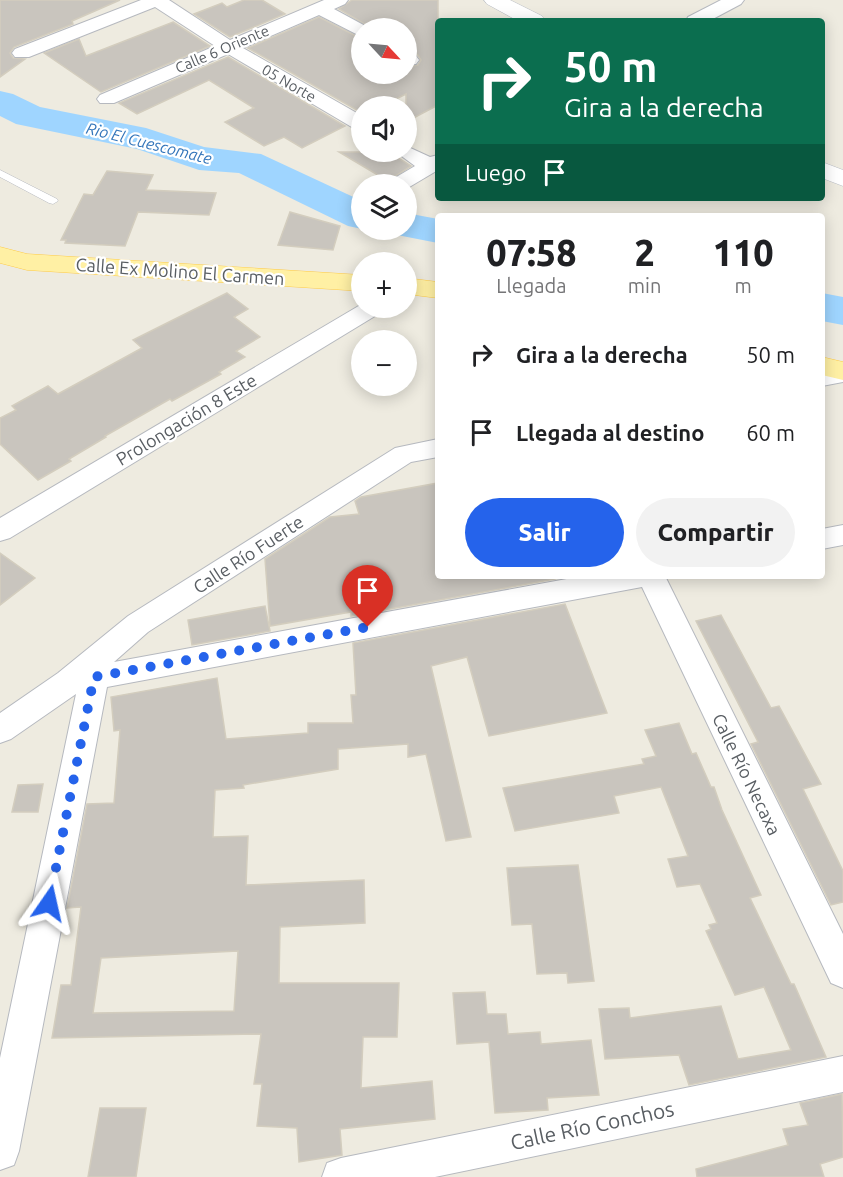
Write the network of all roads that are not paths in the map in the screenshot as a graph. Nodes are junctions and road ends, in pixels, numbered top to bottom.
1 (157, 0) edge
2 (339, 0) edge
3 (494, 0) edge
4 (735, 0) edge
5 (320, 8) junction
6 (528, 18) edge
7 (701, 18) edge
8 (351, 26) edge
9 (227, 46) junction
10 (22, 53) dead end
11 (107, 99) dead end
12 (351, 119) edge
13 (417, 156) edge
14 (434, 163) edge
15 (825, 170) edge
16 (0, 173) edge
17 (417, 174) edge
18 (843, 179) edge
19 (53, 201) dead end
20 (0, 255) edge
21 (351, 282) edge
22 (417, 287) edge
23 (435, 290) edge
24 (355, 318) edge
25 (825, 367) edge
26 (843, 373) edge
27 (825, 377) edge
28 (435, 449) edge
29 (0, 531) edge
30 (843, 535) edge
31 (825, 538) edge
32 (626, 579) edge
33 (652, 579) edge
34 (82, 680) junction
35 (0, 730) edge
36 (843, 971) edge
37 (843, 1074) edge
38 (0, 1151) edge
39 (341, 1177) edge

1 - 9 street, 05 Norte
1 - 10 street
2 - 5 street, Calle 6 Oriente
3 - 6 main road
4 - 7 street
5 - 8 street
5 - 9 street, Calle 6 Oriente
9 - 11 street, Calle 6 Oriente
9 - 12 street, 05 Norte
13 - 14 street
14 - 17 street
15 - 18 main road
16 - 19 lane
20 - 21 main road, Calle Ex Molino El Carmen
22 - 23 main road
24 - 29 street, Prolongación 8 Este
25 - 26 main road
26 - 27 street
28 - 34 street, Calle Río Fuerte
30 - 31 street
32 - 34 street
33 - 36 street, Calle Río Necaxa
34 - 35 street, Calle Río Fuerte
34 - 38 street
37 - 39 street, Calle Río Conchos

